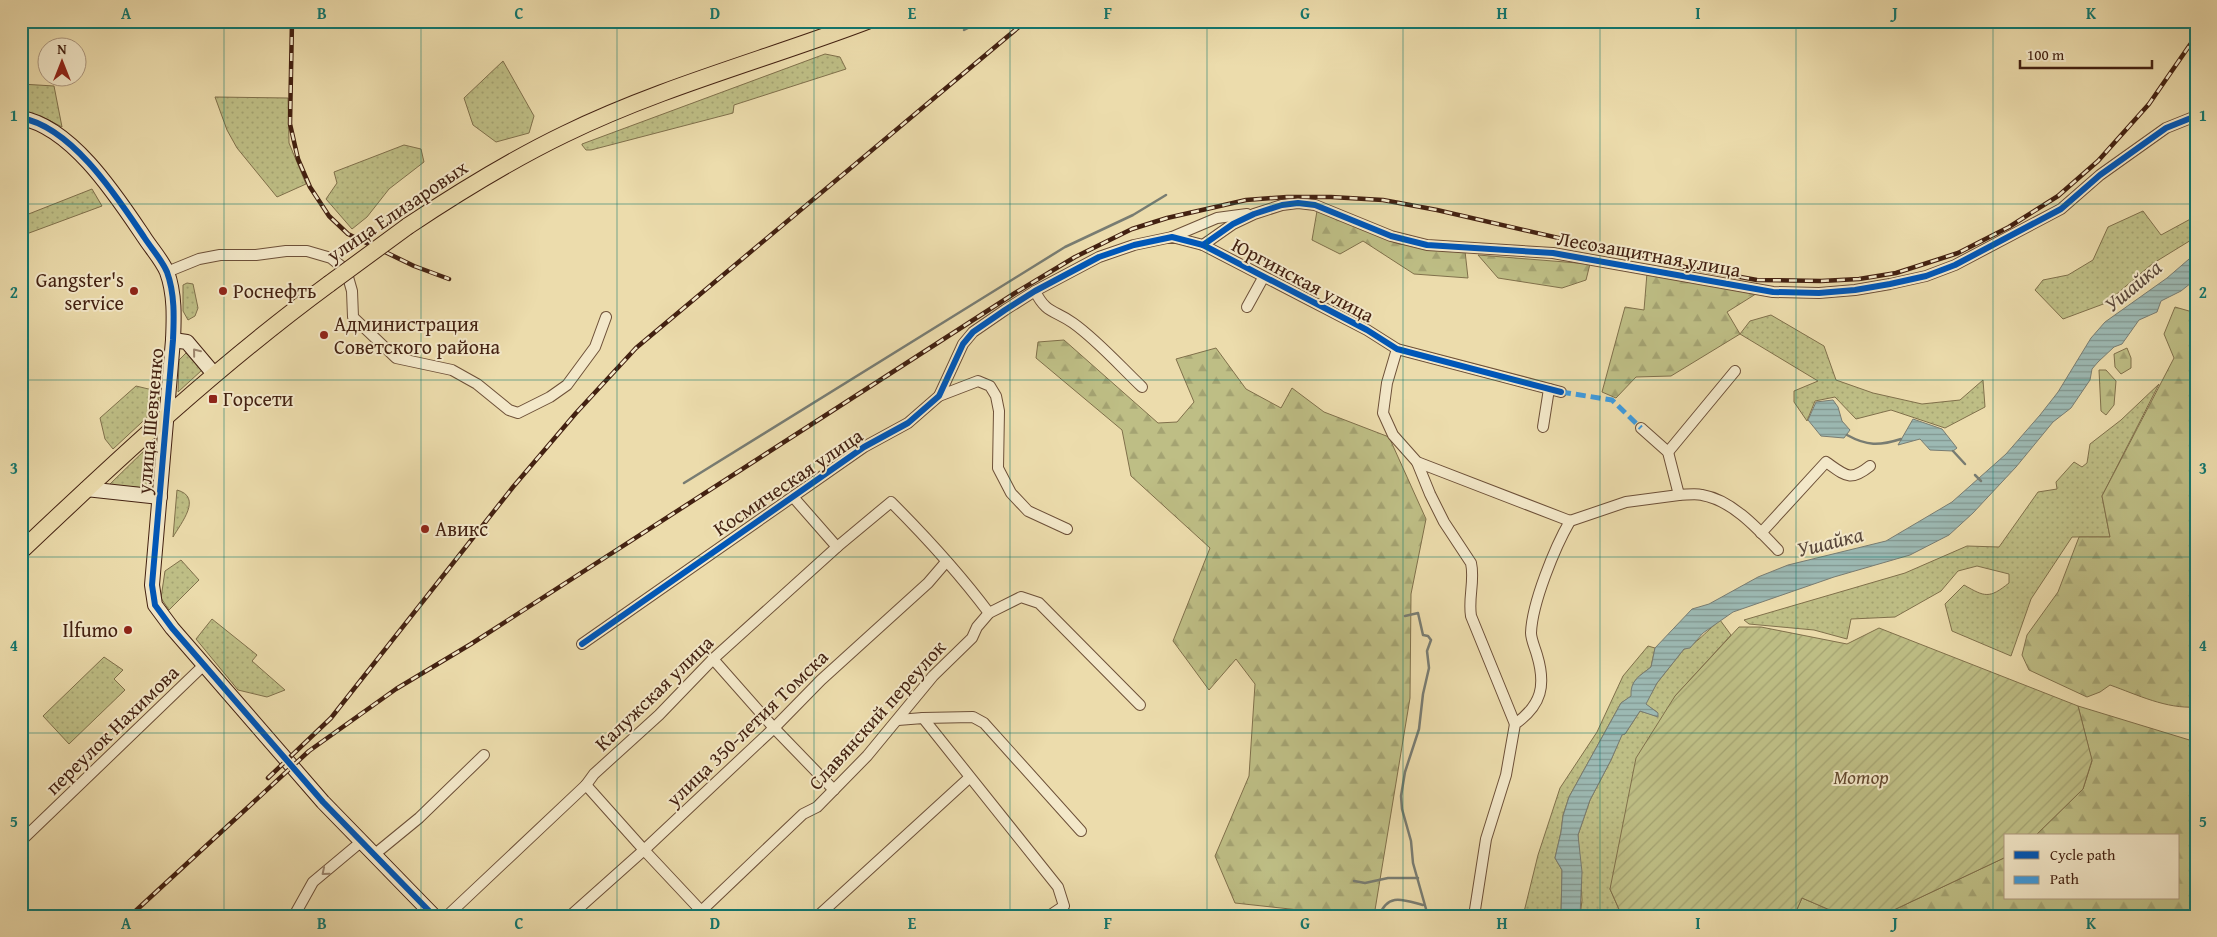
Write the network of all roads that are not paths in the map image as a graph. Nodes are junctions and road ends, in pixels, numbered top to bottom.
1 (867, 21) edge
2 (2196, 116) edge
3 (21, 118) edge
4 (1254, 214) junction
5 (1172, 237) junction
6 (1203, 245) junction
7 (167, 272) junction
8 (1263, 278) junction
9 (1035, 291) junction
10 (1247, 307) dead end
11 (606, 317) dead end
12 (174, 340) junction
13 (1397, 350) junction
14 (1735, 371) dead end
15 (214, 374) junction
16 (1142, 387) dead end
17 (1549, 388) junction
18 (1562, 392) dead end
19 (939, 396) junction
20 (168, 413) junction
21 (1543, 427) dead end
22 (1641, 428) dead end
23 (1668, 452) junction
24 (1417, 462) junction
25 (1870, 466) dead end
26 (86, 490) junction
27 (1679, 495) junction
28 (160, 497) junction
29 (794, 498) junction
30 (1570, 521) junction
31 (1067, 529) dead end
32 (1761, 533) junction
33 (837, 547) junction
34 (1778, 550) dead end
35 (21, 551) edge
36 (946, 562) junction
37 (989, 613) junction
38 (582, 644) dead end
39 (713, 659) junction
40 (205, 664) junction
41 (1140, 705) dead end
42 (923, 718) junction
43 (898, 720) junction
44 (1515, 724) junction
45 (774, 728) junction
46 (484, 755) dead end
47 (969, 778) junction
48 (586, 785) junction
49 (834, 790) junction
50 (1081, 831) dead end
51 (21, 841) edge
52 (362, 841) junction
53 (644, 850) junction
54 (375, 854) junction
55 (700, 914) edge
56 (294, 916) edge
57 (434, 916) edge
58 (447, 916) edge
59 (570, 916) edge
60 (818, 916) edge
61 (1049, 916) edge
62 (1474, 916) edge

1 - 15 main road, улица Елизаровых, bridge
2 - 4 street, Лесозащитная улица
3 - 7 street, улица Шевченко
4 - 5 street
4 - 6 street, Лесозащитная улица
5 - 6 street, Юргинская улица
5 - 9 street, Юргинская улица
6 - 8 street, Юргинская улица
7 - 11 street
7 - 12 street, улица Шевченко
8 - 10 street
8 - 13 street, Юргинская улица
9 - 16 street
9 - 19 street, Космическая улица
15 -> 12 street
12 - 20 street, улица Шевченко
13 - 17 street, Юргинская улица
13 - 24 street
14 - 23 street
15 - 20 main road, улица Елизаровых
17 - 18 street, Юргинская улица
17 - 21 street
19 - 29 street, Космическая улица
19 - 31 street
20 - 26 main road, улица Елизаровых
20 - 28 street, улица Шевченко
22 - 23 street
23 - 27 street
24 - 30 street
24 - 44 street
25 - 32 street
26 - 28 street
26 - 35 main road, улица Елизаровых
27 - 30 street
27 - 32 street
28 - 40 street, улица Шевченко
29 - 33 street
29 - 38 street, Космическая улица
30 - 44 street
32 - 34 street
33 - 36 street, Калужская улица
33 - 39 street, Калужская улица
36 - 37 street
36 - 45 street, улица 350-летия Томска
37 - 41 street
37 - 43 street, Славянский переулок
39 - 45 street
39 - 48 street, Калужская улица
40 - 51 street, переулок Нахимова
40 - 52 street, улица Шевченко
42 - 43 street
42 - 47 street
42 - 50 street
43 - 49 street, Славянский переулок
44 - 62 street
45 - 49 street
45 - 53 street, улица 350-летия Томска
46 - 54 street
47 - 60 street
47 - 61 street
48 - 53 street
48 - 58 street, Калужская улица
49 - 55 street, Славянский переулок
52 - 54 street, улица Шевченко
52 -> 56 street
53 - 55 street
53 - 59 street, улица 350-летия Томска
54 - 57 street, улица Шевченко

